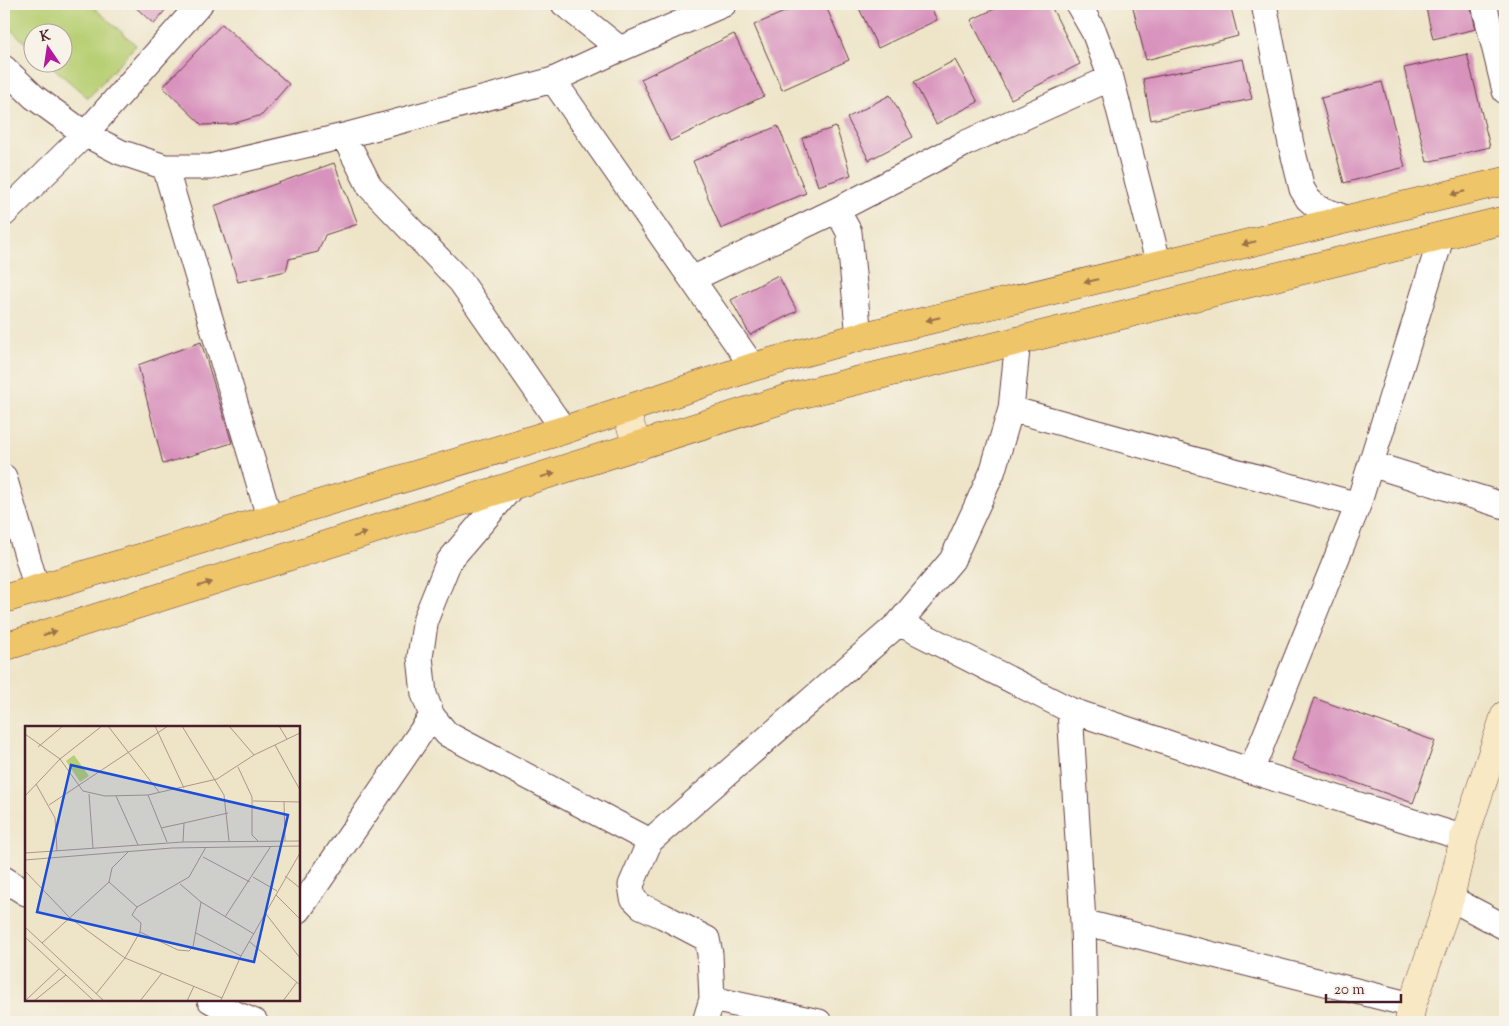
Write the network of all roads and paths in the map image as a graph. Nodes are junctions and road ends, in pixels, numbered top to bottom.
1 (200, 4) edge
2 (564, 4) edge
3 (724, 4) edge
4 (1078, 4) edge
5 (1264, 4) edge
6 (1484, 4) edge
7 (620, 49) junction
8 (4, 68) edge
9 (1111, 78) junction
10 (553, 80) junction
11 (1505, 91) edge
12 (85, 134) junction
13 (344, 136) junction
14 (165, 168) junction
15 (1505, 181) edge
16 (1308, 199) junction
17 (837, 210) junction
18 (4, 214) edge
19 (1348, 219) junction
20 (1505, 220) edge
21 (1285, 234) junction
22 (1442, 235) junction
23 (1159, 265) junction
24 (692, 279) junction
25 (859, 337) junction
26 (1018, 340) junction
27 (753, 367) junction
28 (1011, 409) junction
29 (626, 410) junction
30 (564, 430) junction
31 (638, 446) junction
32 (1371, 464) junction
33 (4, 478) edge
34 (512, 487) junction
35 (1358, 505) junction
36 (1505, 506) edge
37 (270, 520) junction
38 (37, 589) junction
39 (4, 599) edge
40 (899, 623) junction
41 (4, 647) edge
42 (1070, 710) junction
43 (432, 716) junction
44 (1505, 716) edge
45 (1251, 771) junction
46 (1464, 838) junction
47 (650, 841) junction
48 (4, 879) edge
49 (25, 891) edge
50 (1450, 898) junction
51 (300, 909) edge
52 (1083, 922) junction
53 (1505, 927) edge
54 (224, 1008) edge
55 (709, 1011) edge
56 (1410, 1014) edge
57 (255, 1022) edge
58 (819, 1022) edge
59 (1084, 1022) edge

1 - 12 street
2 - 7 street
3 - 7 street
4 - 9 street
5 - 16 street
6 - 11 street
7 - 10 street
8 - 12 street
9 - 17 street
9 - 23 street
10 - 13 street
10 - 24 street
12 - 14 street
12 - 18 street
13 - 14 street
13 - 30 street
14 - 37 street
15 -> 19 main road
16 - 19 street
16 - 21 street
17 - 24 street
17 - 25 street
19 - 21 main road
20 - 22 main road
21 -> 23 main road
22 - 26 main road
22 - 32 street
23 -> 25 main road
24 - 27 street
25 - 27 main road
26 - 28 street
26 - 31 main road
27 - 29 main road
28 - 35 street
28 - 40 street
29 - 30 main road
29 - 31 street
30 - 37 main road
34 -> 31 main road
32 - 35 street
32 - 36 street
33 - 38 street
41 -> 34 main road
34 - 43 street
35 - 45 street
37 - 38 main road
38 - 39 main road
40 - 42 street
40 - 47 street
42 - 45 street
42 - 52 street
43 - 47 street
43 - 51 street
44 - 46 street
45 - 46 street
46 - 50 street
47 - 55 street
48 - 49 street
50 - 53 street
50 - 56 street
52 - 56 street
52 - 59 street
54 - 57 street
55 - 58 street

